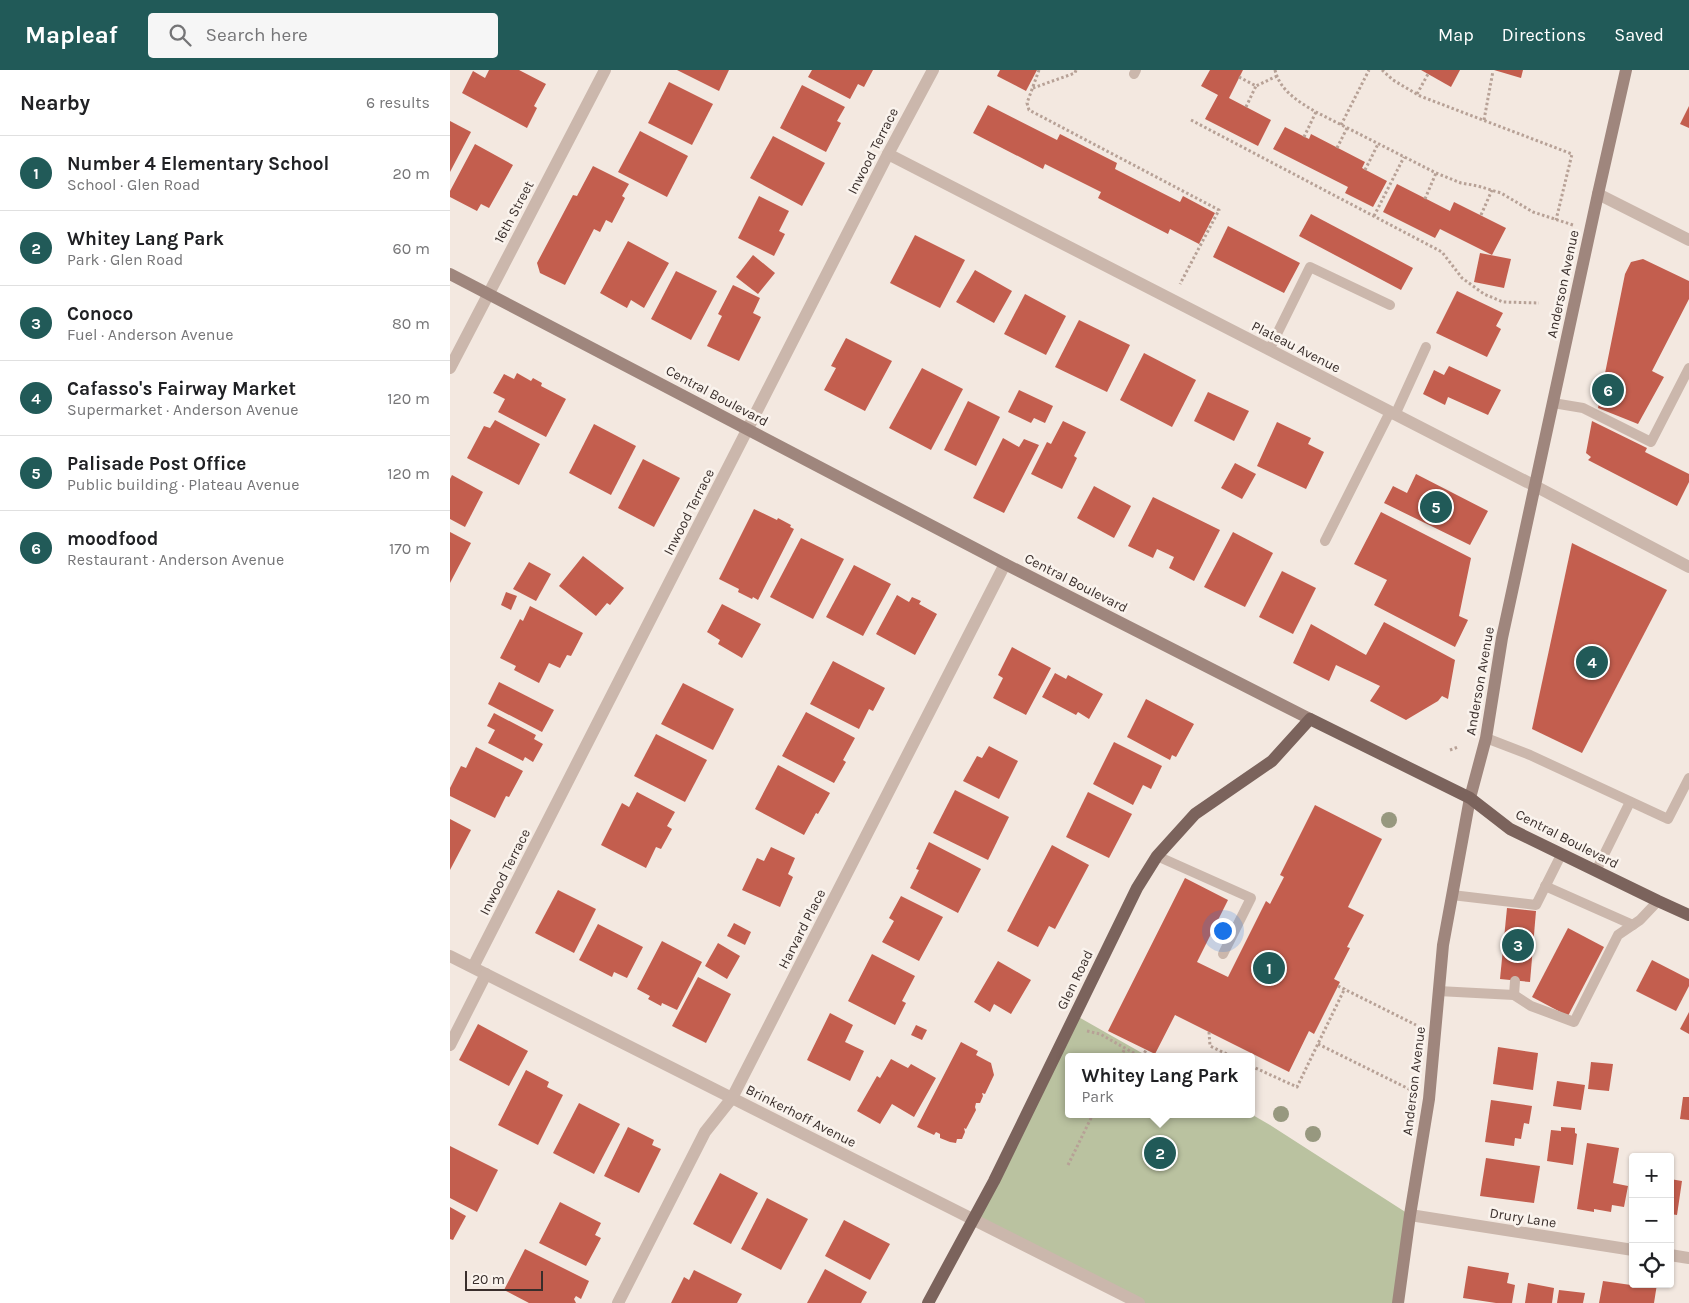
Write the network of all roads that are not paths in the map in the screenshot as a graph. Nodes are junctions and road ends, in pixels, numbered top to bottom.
1 (605, 70) edge
2 (933, 70) edge
3 (1626, 70) edge
4 (888, 154) junction
5 (1598, 194) junction
6 (1689, 240) edge
7 (450, 274) edge
8 (488, 293) junction
9 (1390, 305) dead end
10 (1426, 347) dead end
11 (1270, 350) junction
12 (450, 368) edge
13 (1689, 368) edge
14 (1553, 403) junction
15 (1393, 413) junction
16 (748, 429) junction
17 (1535, 486) junction
18 (1325, 541) dead end
19 (1005, 564) junction
20 (1689, 567) edge
21 (1310, 719) junction
22 (1486, 738) junction
23 (1689, 778) edge
24 (1470, 798) junction
25 (1630, 802) junction
26 (1561, 854) junction
27 (1157, 856) junction
28 (1596, 871) junction
29 (1545, 886) junction
30 (1452, 895) junction
31 (1658, 901) junction
32 (1689, 915) edge
33 (1632, 925) junction
34 (1223, 954) dead end
35 (450, 956) edge
36 (473, 968) junction
37 (486, 974) junction
38 (1515, 981) dead end
39 (1438, 991) junction
40 (1514, 995) junction
41 (450, 1045) edge
42 (732, 1098) junction
43 (1410, 1215) junction
44 (973, 1219) junction
45 (1629, 1249) edge
46 (1674, 1256) edge
47 (1689, 1258) edge
48 (618, 1303) edge
49 (928, 1303) edge
50 (1139, 1303) edge
51 (1398, 1303) edge

1 - 8 street, 16th Street
2 - 4 street, Inwood Terrace
3 - 5 main road, Anderson Avenue
4 - 11 street, Plateau Avenue
4 - 16 street, Inwood Terrace
5 - 6 street
5 - 14 main road, Anderson Avenue
7 - 8 main road, Central Boulevard
8 - 12 street, 16th Street
8 - 16 main road, Central Boulevard
9 - 11 lane
10 - 15 lane
11 - 15 street, Plateau Avenue
13 - 14 lane
14 - 17 main road, Anderson Avenue
15 - 17 street, Plateau Avenue
15 - 18 lane
16 - 19 main road, Central Boulevard
16 - 36 street, Inwood Terrace
17 - 20 street, Plateau Avenue
17 - 22 main road, Anderson Avenue
19 - 21 main road, Central Boulevard
19 - 42 street, Harvard Place
21 - 24 main road, Central Boulevard
21 - 27 main road, Glen Road
22 - 24 main road, Anderson Avenue
22 - 25 lane
23 - 25 lane
24 - 26 main road, Central Boulevard
24 - 30 main road, Anderson Avenue
25 - 28 lane
26 - 28 main road, Central Boulevard
26 - 29 lane
27 - 34 lane
27 - 44 main road, Glen Road
28 - 31 main road, Central Boulevard
29 - 30 lane
29 - 33 lane
30 - 39 main road, Anderson Avenue
31 - 32 main road, Central Boulevard
31 - 33 lane
33 - 40 lane
35 - 36 street, Brinkerhoff Avenue
36 - 37 street, Brinkerhoff Avenue
37 - 41 street
37 - 42 street, Brinkerhoff Avenue
38 - 40 lane
39 - 40 lane
39 - 43 main road, Anderson Avenue
42 - 44 street, Brinkerhoff Avenue
42 - 48 street, Harvard Place
43 - 45 street, Drury Lane
43 - 51 main road, Anderson Avenue
44 - 49 main road, Glen Road
44 - 50 street, Brinkerhoff Avenue
46 - 47 street

